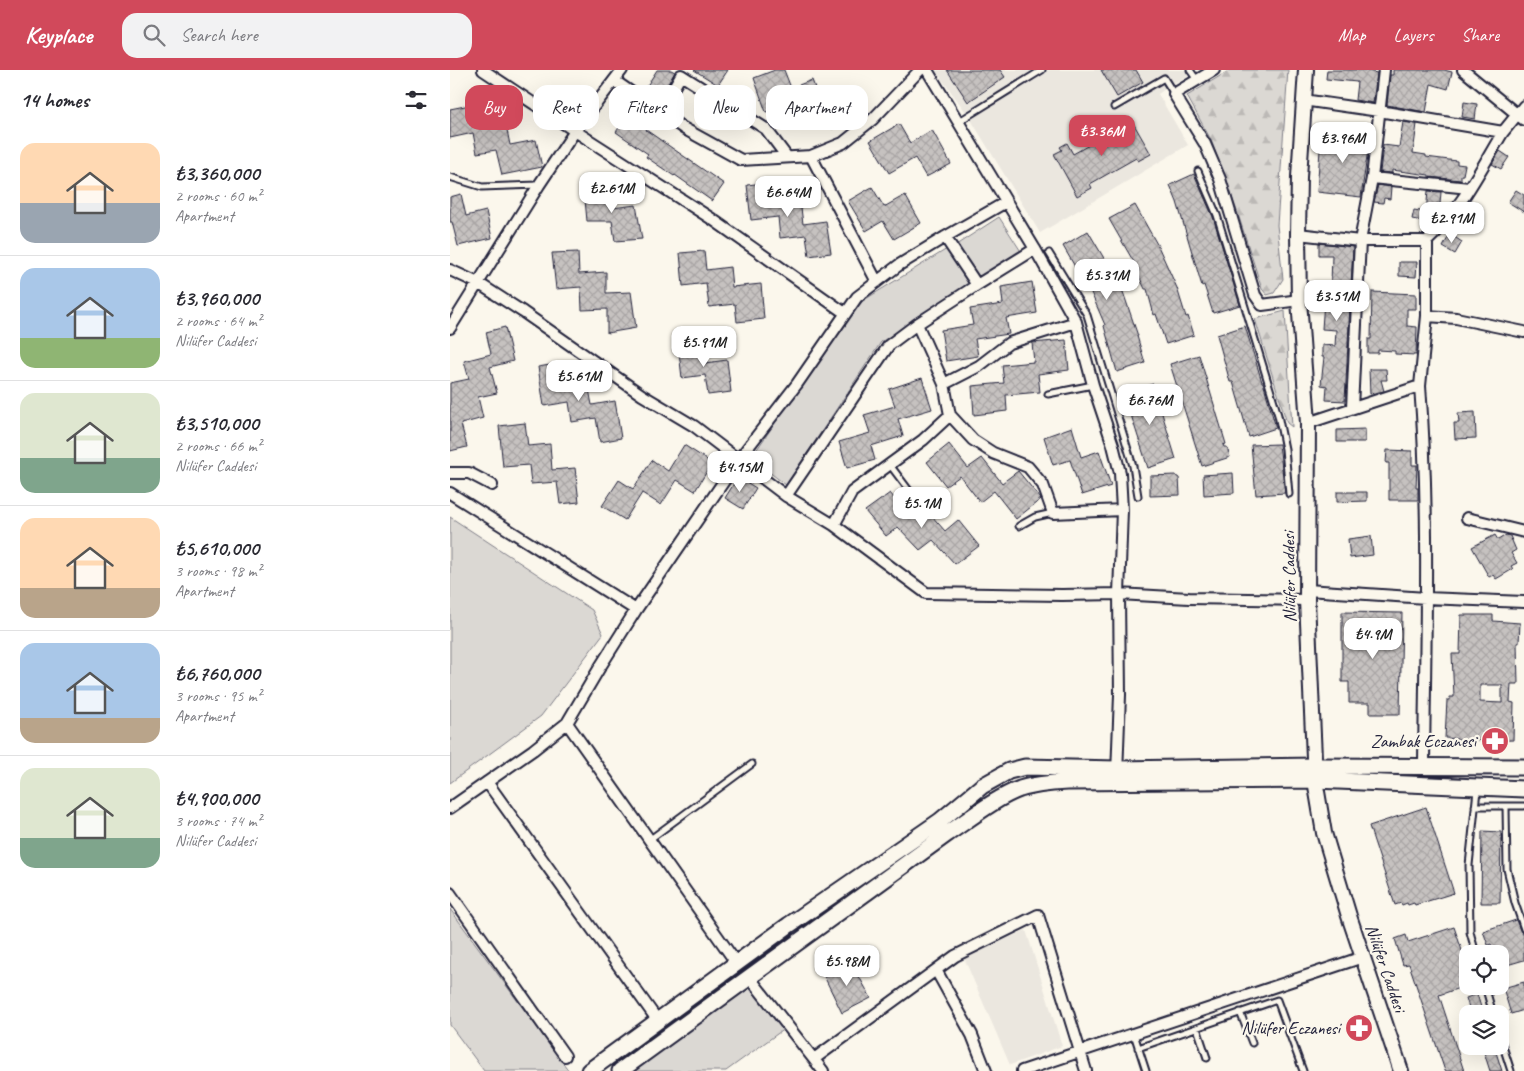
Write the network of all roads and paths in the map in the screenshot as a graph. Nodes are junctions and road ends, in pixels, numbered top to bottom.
1 (483, 70) edge
2 (622, 70) edge
3 (920, 70) edge
4 (927, 70) edge
5 (1042, 70) edge
6 (1190, 70) edge
7 (1214, 70) edge
8 (1306, 70) edge
9 (1384, 70) edge
10 (1463, 70) edge
11 (1197, 80) junction
12 (615, 81) junction
13 (621, 85) edge
14 (675, 85) edge
15 (1174, 94) junction
16 (1304, 100) junction
17 (1524, 106) edge
18 (1114, 107) dead end
19 (1379, 111) junction
20 (1520, 117) edge
21 (958, 122) junction
22 (684, 129) edge
23 (574, 131) junction
24 (1503, 132) junction
25 (811, 156) junction
26 (787, 158) junction
27 (1198, 171) dead end
28 (450, 176) edge
29 (1372, 178) junction
30 (539, 185) junction
31 (1469, 188) junction
32 (1006, 202) junction
33 (1298, 234) junction
34 (945, 237) junction
35 (1360, 241) junction
36 (1427, 241) junction
37 (1035, 249) junction
38 (1050, 253) dead end
39 (450, 270) edge
40 (877, 282) junction
41 (478, 283) junction
42 (977, 285) junction
43 (1299, 300) junction
44 (845, 313) junction
45 (1426, 316) junction
46 (1076, 322) junction
47 (917, 324) junction
48 (450, 328) edge
49 (1524, 332) edge
50 (944, 384) junction
51 (1093, 385) junction
52 (1420, 386) junction
53 (1048, 394) dead end
54 (1352, 408) junction
55 (950, 415) junction
56 (1308, 423) junction
57 (739, 459) junction
58 (890, 465) junction
59 (450, 473) edge
60 (492, 484) dead end
61 (450, 493) edge
62 (911, 494) dead end
63 (1289, 494) dead end
64 (786, 496) junction
65 (1138, 496) dead end
66 (1122, 510) junction
67 (1053, 513) junction
68 (1467, 518) dead end
69 (834, 525) junction
70 (1019, 526) dead end
71 (1524, 532) edge
72 (1119, 594) junction
73 (1307, 595) junction
74 (1426, 598) junction
75 (1524, 602) edge
76 (636, 610) junction
77 (566, 723) junction
78 (752, 764) dead end
79 (1424, 767) junction
80 (1524, 767) edge
81 (1315, 773) junction
82 (1117, 775) junction
83 (487, 782) junction
84 (1478, 787) junction
85 (1524, 789) edge
86 (1475, 806) junction
87 (1524, 806) edge
88 (1506, 807) junction
89 (450, 808) edge
90 (649, 840) junction
91 (450, 893) edge
92 (1524, 929) edge
93 (1474, 945) edge
94 (1362, 957) junction
95 (737, 964) junction
96 (936, 970) junction
97 (750, 978) junction
98 (1240, 1012) junction
99 (658, 1021) junction
100 (1197, 1028) junction
101 (1134, 1034) junction
102 (1252, 1043) dead end
103 (1138, 1048) junction
104 (1080, 1052) junction
105 (1506, 1055) edge
106 (565, 1056) dead end
107 (1207, 1058) dead end
108 (814, 1059) junction
109 (589, 1071) edge
110 (620, 1071) edge
111 (823, 1071) edge
112 (986, 1071) edge
113 (1022, 1071) edge
114 (1086, 1071) edge
115 (1146, 1071) edge
116 (1303, 1071) edge
117 (1401, 1071) edge
118 (1511, 1071) edge

1 - 23 street
2 - 12 street
3 - 25 street
4 - 21 street
5 - 21 lane
6 - 11 lane
7 - 11 street
8 - 16 street, Nilüfer Caddesi
9 - 19 street
10 - 20 street
11 - 15 street
12 - 13 street
12 - 23 street
14 - 26 street
15 - 18 lane
15 - 43 street
16 - 19 street
16 - 33 street, Nilüfer Caddesi
17 - 20 street
19 - 24 street
19 - 29 street
20 - 24 street
21 - 32 street
22 - 26 street
23 - 30 street
23 - 44 street
24 - 31 street
25 - 26 street
25 - 40 street
27 - 63 lane
28 - 30 lane
29 - 31 street
29 - 35 street
30 - 41 street
31 - 36 street
32 - 34 street
32 - 37 street
33 - 35 street
33 - 43 street, Nilüfer Caddesi
34 - 40 street
34 - 42 street
35 - 36 street
35 - 54 street
36 - 45 street
37 - 42 street
37 - 46 street
38 - 65 lane
39 - 41 street
40 - 44 street
41 - 48 street
41 - 57 street
42 - 47 street
43 - 56 street, Nilüfer Caddesi
44 - 57 street
45 - 49 street
45 - 52 street
46 - 50 street
46 - 51 street
47 - 50 street
47 - 64 street
50 - 55 street
51 - 53 lane
51 - 66 street
52 - 54 street
52 - 74 street
54 - 56 street
55 - 58 street
55 - 67 street
56 - 73 street, Nilüfer Caddesi
57 - 64 street
57 - 76 street
58 - 62 lane
58 - 69 street
59 - 60 street
61 - 76 street
64 - 69 street
66 - 67 street
66 - 72 street
67 - 70 lane
68 - 71 street
69 - 72 street
72 - 73 street
72 - 82 street
73 - 74 street
73 - 81 street, Nilüfer Caddesi
74 - 75 street
74 - 79 street
76 - 77 street
77 - 83 street
77 - 90 street
78 - 90 lane
79 - 80 main road
79 - 81 main road
81 - 82 main road
81 - 84 main road
81 - 94 street, Nilüfer Caddesi
82 - 95 main road
82 - 97 main road
83 - 89 street
83 - 99 street
84 - 85 main road
84 - 86 lane
86 - 88 lane
86 - 93 lane
87 - 88 lane
88 - 92 lane
90 - 95 street
91 - 106 street
94 - 101 street
94 - 117 street, Nilüfer Caddesi
95 - 99 main road
96 - 104 street
96 - 108 street
96 - 112 street
97 - 108 street
97 - 110 main road
98 - 100 lane
98 - 102 lane
98 - 116 lane
99 - 109 main road
100 - 103 lane
100 - 107 lane
101 - 103 lane
101 - 104 street
103 - 115 lane
104 - 113 street
104 - 114 street
105 - 118 lane
108 - 111 street

